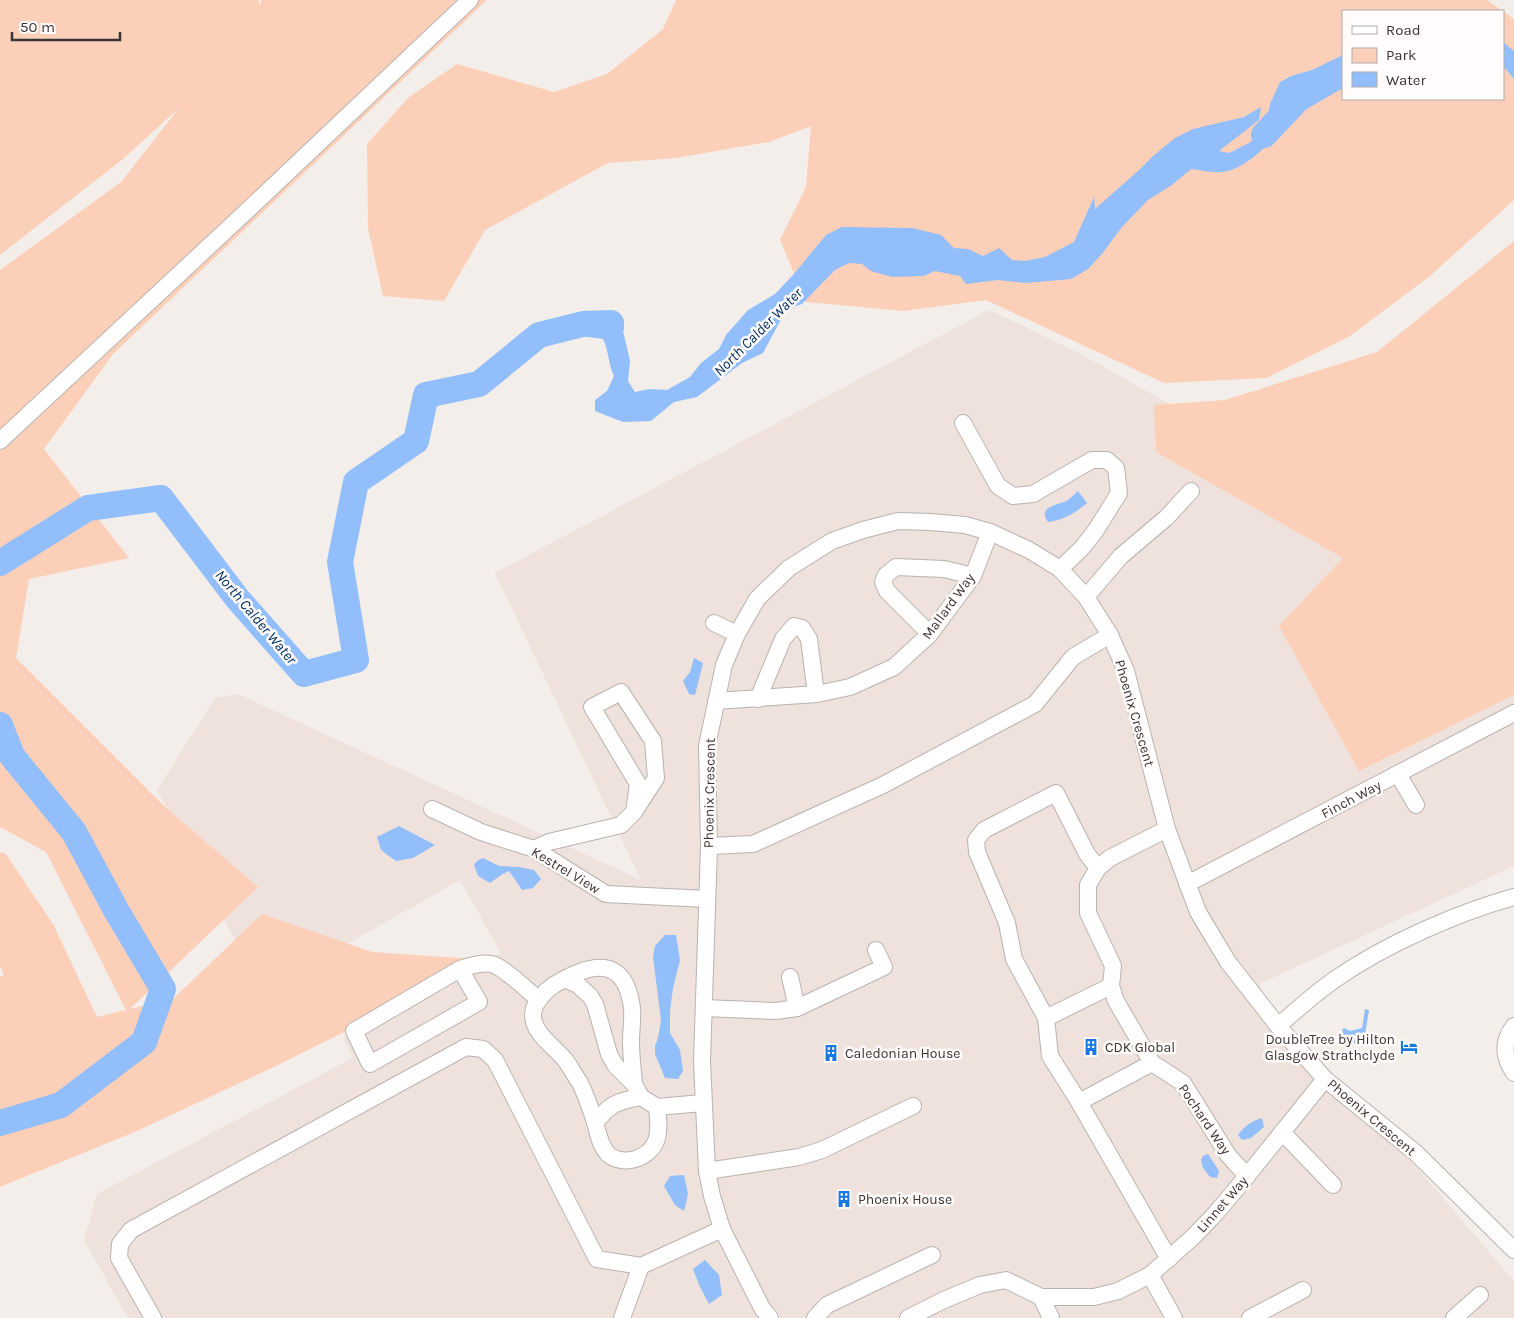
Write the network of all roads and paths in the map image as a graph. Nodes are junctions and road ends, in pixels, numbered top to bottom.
1 (470, 0) edge
2 (963, 423) dead end
3 (0, 440) edge
4 (1191, 491) dead end
5 (990, 532) junction
6 (1060, 569) junction
7 (972, 576) junction
8 (1086, 597) junction
9 (714, 623) dead end
10 (736, 634) junction
11 (930, 634) junction
12 (1110, 635) junction
13 (816, 694) junction
14 (758, 699) junction
15 (716, 701) junction
16 (1514, 713) edge
17 (1398, 774) junction
18 (1416, 805) dead end
19 (432, 810) dead end
20 (634, 812) junction
21 (1167, 829) junction
22 (709, 846) junction
23 (534, 849) junction
24 (1098, 868) junction
25 (1187, 884) junction
26 (1514, 898) edge
27 (707, 899) junction
28 (876, 950) dead end
29 (460, 968) junction
30 (790, 977) dead end
31 (565, 979) junction
32 (1111, 986) junction
33 (539, 1000) junction
34 (704, 1008) junction
35 (797, 1008) junction
36 (1046, 1018) junction
37 (1278, 1026) junction
38 (1514, 1026) edge
39 (1152, 1063) junction
40 (1514, 1072) edge
41 (1325, 1078) junction
42 (637, 1091) junction
43 (1079, 1102) junction
44 (703, 1103) junction
45 (913, 1106) dead end
46 (656, 1107) junction
47 (595, 1123) junction
48 (1282, 1132) junction
49 (707, 1171) junction
50 (1247, 1176) junction
51 (1333, 1185) dead end
52 (722, 1229) junction
53 (1511, 1239) edge
54 (932, 1255) dead end
55 (1169, 1260) junction
56 (642, 1266) junction
57 (1150, 1275) junction
58 (1303, 1290) dead end
59 (1480, 1295) dead end
60 (1041, 1297) junction
61 (944, 1300) junction
62 (153, 1318) edge
63 (622, 1318) edge
64 (770, 1318) edge
65 (816, 1318) edge
66 (908, 1318) edge
67 (938, 1318) edge
68 (1051, 1318) edge
69 (1174, 1318) edge
70 (1250, 1318) edge
71 (1454, 1318) edge

1 - 3 street
2 - 6 street
4 - 8 street
5 - 6 street, Phoenix Crescent
5 - 7 street, Mallard Way
5 - 10 street, Phoenix Crescent
6 - 8 street, Phoenix Crescent
7 - 11 street, Mallard Way
7 - 11 street
8 - 12 street, Phoenix Crescent
9 - 10 street
10 - 15 street, Phoenix Crescent
11 - 13 street, Mallard Way
12 - 21 street, Phoenix Crescent
12 - 22 street
13 - 14 street, Mallard Way
13 - 14 street
14 - 15 street, Mallard Way
15 - 22 street, Phoenix Crescent
16 - 17 street, Finch Way
17 - 18 street
17 - 25 street, Finch Way
19 - 23 street, Kestrel View
20 - 20 street
20 - 23 street
21 - 24 street
21 - 25 street, Phoenix Crescent
22 - 27 street, Phoenix Crescent
23 - 27 street, Kestrel View
24 - 32 street, Pochard Way
24 - 36 street
25 - 37 street, Phoenix Crescent
26 - 37 street
27 - 34 street, Phoenix Crescent
28 - 35 street
29 - 29 street
29 - 33 street
30 - 35 street
31 - 33 street
31 - 42 street
31 - 42 street
32 - 36 street
32 - 39 street, Pochard Way
33 - 47 street
34 - 35 street
34 - 44 street, Phoenix Crescent
36 - 43 street
37 - 41 street, Phoenix Crescent
38 - 40 street
39 - 43 street
39 - 50 street, Pochard Way
41 - 48 street, Linnet Way
41 - 53 street, Phoenix Crescent
42 - 46 street
42 - 47 street
43 - 55 street
44 - 46 street
44 - 49 street, Phoenix Crescent
45 - 49 street
46 - 47 street
48 - 50 street, Linnet Way
48 - 51 street
49 - 52 street, Phoenix Crescent
50 - 55 street, Linnet Way
52 - 56 street
52 - 64 street, Phoenix Crescent
54 - 65 street
55 - 57 street, Linnet Way
56 - 62 street
56 - 63 street
57 - 60 street, Linnet Way
57 - 69 street
58 - 70 street
59 - 71 street
60 - 61 street
60 - 68 street
61 - 66 street
61 - 67 street

